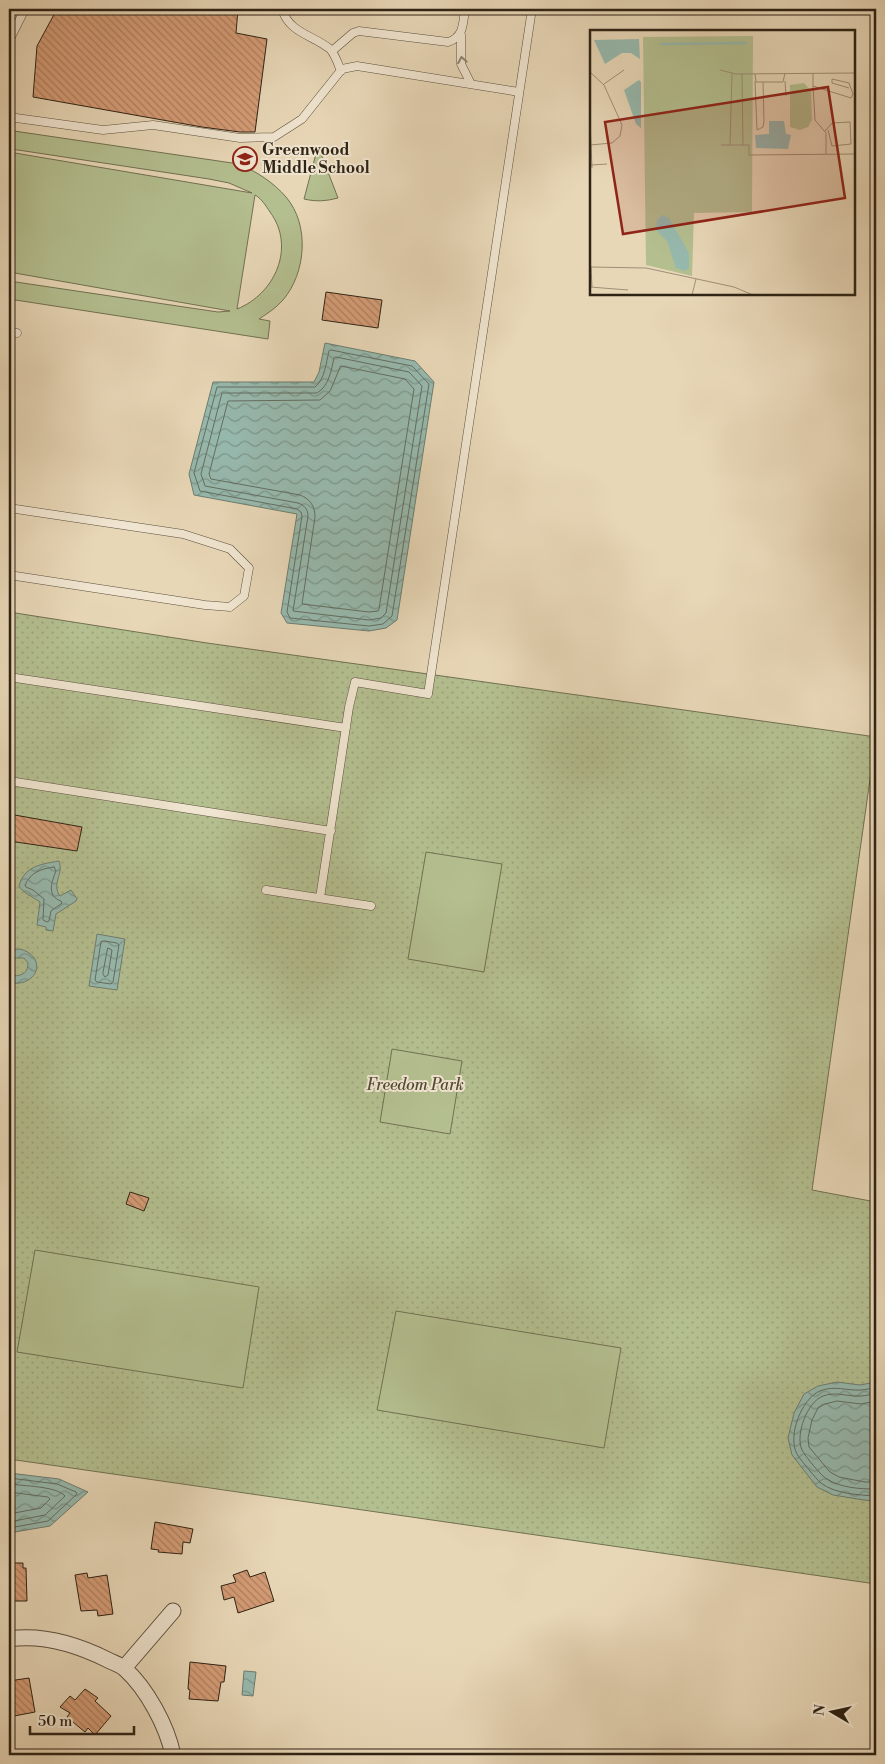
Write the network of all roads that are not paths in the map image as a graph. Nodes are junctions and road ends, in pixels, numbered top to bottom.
1 (25, 9) edge
2 (282, 9) edge
3 (465, 9) edge
4 (532, 9) edge
5 (461, 35) junction
6 (9, 41) edge
7 (332, 51) junction
8 (341, 71) junction
9 (471, 84) junction
10 (520, 92) junction
11 (9, 117) edge
12 (9, 508) edge
13 (9, 574) edge
14 (9, 677) edge
15 (346, 728) junction
16 (9, 780) edge
17 (331, 830) junction
18 (266, 890) dead end
19 (320, 898) junction
20 (371, 906) dead end
21 (173, 1611) dead end
22 (9, 1639) edge
23 (124, 1668) junction
24 (174, 1755) edge

1 - 6 lane
2 - 7 lane
3 - 5 lane
4 - 10 lane
5 - 7 lane
9 -> 5 lane
7 - 8 lane
8 - 9 lane
8 - 11 lane
9 - 10 lane
10 - 15 lane
12 - 13 lane
14 - 15 lane
15 - 17 lane
16 - 17 lane
17 - 19 lane
18 - 19 lane
19 - 20 lane
21 - 23 street
22 - 23 street
23 - 24 street

